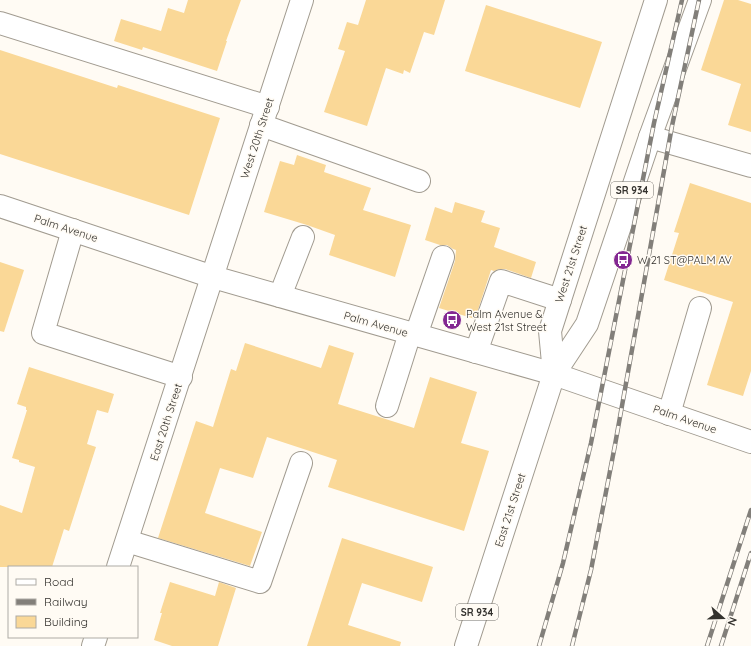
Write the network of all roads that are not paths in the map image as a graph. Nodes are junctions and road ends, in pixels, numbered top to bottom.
1 (302, 0) edge
2 (656, 0) edge
3 (700, 0) edge
4 (0, 22) edge
5 (264, 116) junction
6 (650, 137) junction
7 (751, 166) edge
8 (419, 181) dead end
9 (0, 206) edge
10 (73, 230) junction
11 (303, 236) dead end
12 (443, 257) dead end
13 (213, 277) junction
14 (280, 296) junction
15 (560, 300) junction
16 (700, 308) dead end
17 (413, 334) junction
18 (476, 352) junction
19 (554, 374) junction
20 (180, 377) junction
21 (386, 406) dead end
22 (669, 414) junction
23 (751, 442) edge
24 (301, 463) dead end
25 (127, 541) junction
26 (118, 566) edge
27 (466, 646) edge

1 - 5 main road, West 20th Street
2 - 15 main road, West 21st Street / SR 934
3 - 6 main road, SR 934
4 - 5 main road
5 - 8 main road
5 - 13 main road, West 20th Street
6 - 7 main road
6 - 19 main road, SR 934
9 - 10 main road, Palm Avenue
10 - 13 main road, Palm Avenue
10 - 20 main road
11 - 14 main road
12 - 17 main road
13 - 14 main road, Palm Avenue
13 - 20 main road, East 20th Street
14 - 17 main road, Palm Avenue
15 - 18 main road
15 - 19 main road, West 21st Street / SR 934
16 - 22 main road
17 - 18 main road, Palm Avenue
17 - 21 main road
18 - 19 main road, Palm Avenue
19 - 22 main road, Palm Avenue
19 - 27 main road, East 21st Street / SR 934
20 - 25 main road, East 20th Street
22 - 23 main road, Palm Avenue
24 - 25 main road
25 - 26 main road, East 20th Street

